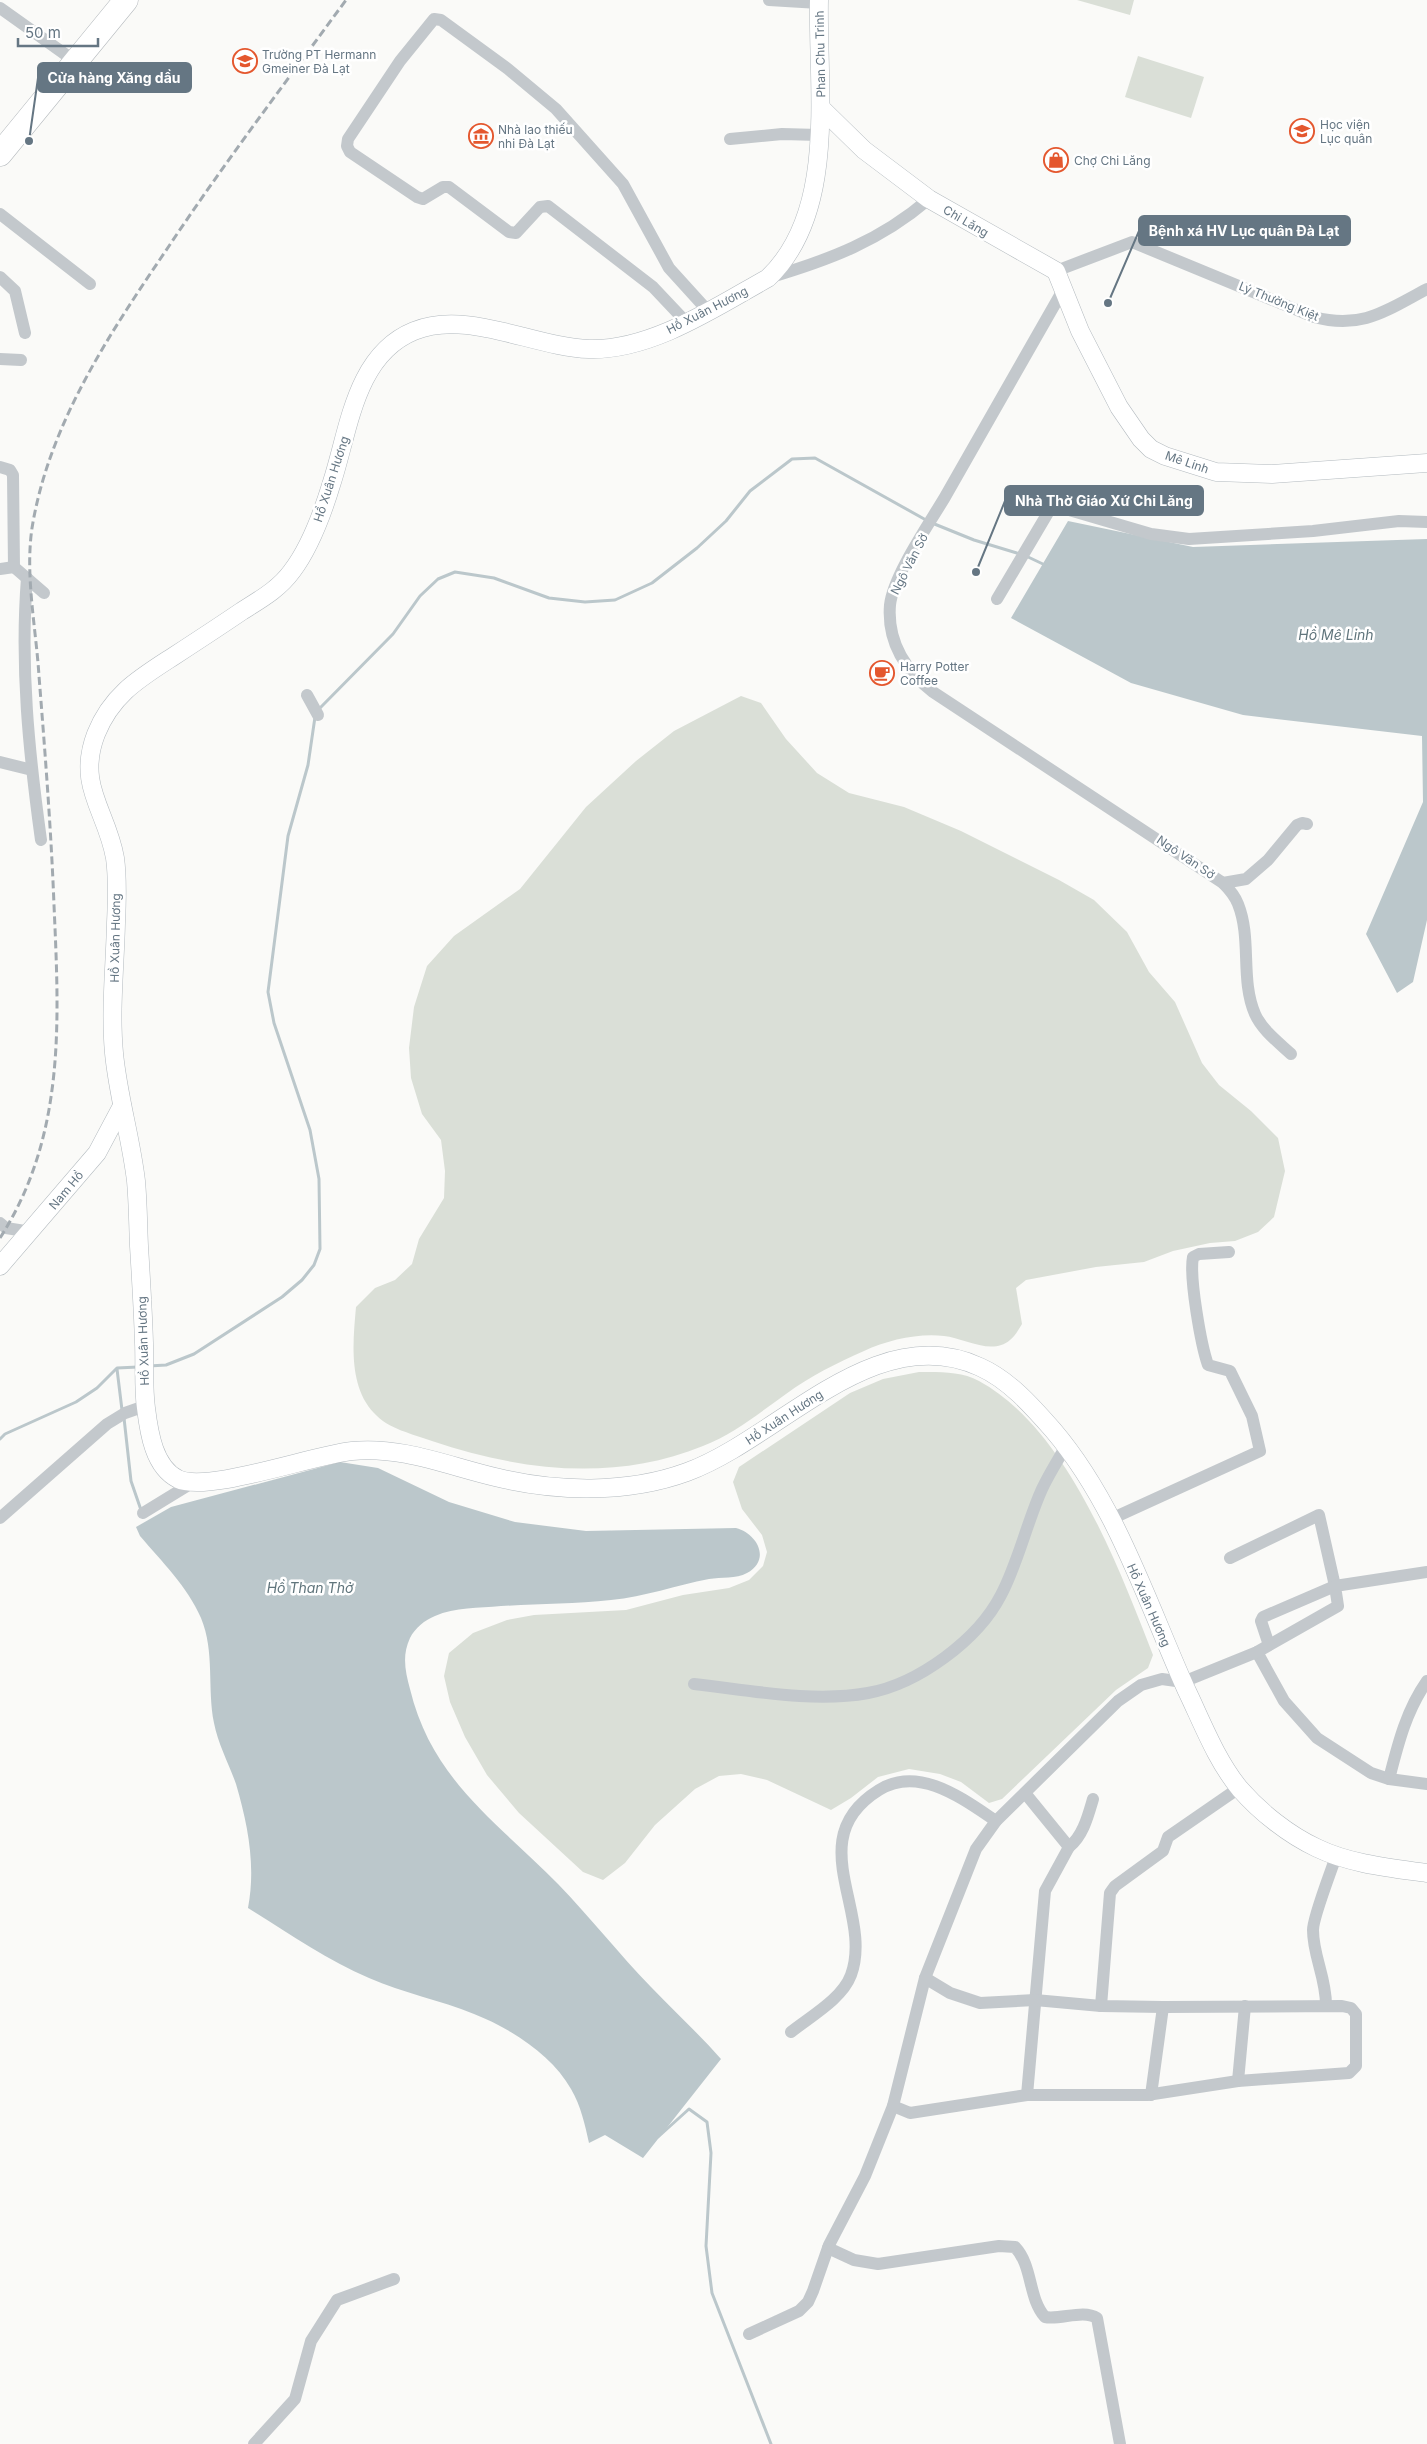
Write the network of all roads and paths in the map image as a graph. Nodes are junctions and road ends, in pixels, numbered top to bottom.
1 (126, 0) edge
2 (769, 0) edge
3 (819, 2) edge
4 (0, 8) edge
5 (76, 62) junction
6 (821, 108) junction
7 (819, 135) junction
8 (730, 139) dead end
9 (0, 154) edge
10 (929, 199) junction
11 (0, 214) edge
12 (1056, 271) junction
13 (0, 277) edge
14 (768, 278) junction
15 (90, 284) dead end
16 (1427, 289) edge
17 (1064, 290) junction
18 (708, 311) junction
19 (687, 322) junction
20 (25, 333) dead end
21 (0, 359) edge
22 (21, 360) dead end
23 (1427, 463) edge
24 (0, 467) edge
25 (1427, 522) edge
26 (0, 531) edge
27 (13, 532) junction
28 (14, 567) junction
29 (0, 569) edge
30 (27, 578) junction
31 (44, 592) dead end
32 (997, 599) dead end
33 (307, 695) dead end
34 (318, 715) dead end
35 (0, 762) edge
36 (32, 770) junction
37 (1307, 824) dead end
38 (41, 840) dead end
39 (1223, 882) junction
40 (1291, 1054) dead end
41 (122, 1106) junction
42 (0, 1223) edge
43 (31, 1232) junction
44 (1229, 1252) dead end
45 (0, 1266) edge
46 (145, 1400) junction
47 (1066, 1446) junction
48 (192, 1483) junction
49 (143, 1513) dead end
50 (0, 1518) edge
51 (1111, 1519) junction
52 (1230, 1558) dead end
53 (1427, 1572) edge
54 (1335, 1586) junction
55 (1269, 1645) junction
56 (1257, 1652) junction
57 (1427, 1681) edge
58 (1183, 1682) junction
59 (694, 1684) dead end
60 (1389, 1779) junction
61 (1427, 1784) edge
62 (1239, 1788) junction
63 (1025, 1793) junction
64 (1094, 1799) dead end
65 (996, 1821) junction
66 (1069, 1847) junction
67 (1336, 1856) junction
68 (1427, 1873) edge
69 (925, 1978) junction
70 (1035, 2000) junction
71 (1326, 2005) junction
72 (1101, 2006) junction
73 (1245, 2006) junction
74 (1163, 2008) junction
75 (791, 2032) dead end
76 (1238, 2081) junction
77 (1151, 2094) junction
78 (1027, 2095) junction
79 (893, 2106) junction
80 (828, 2248) junction
81 (394, 2278) dead end
82 (749, 2334) dead end
83 (254, 2444) edge
84 (1120, 2444) edge

1 - 5 highway
2 - 3 street
3 - 6 main road, Phan Chu Trinh
4 - 5 street
5 - 9 highway
6 - 7 main road, Hồ Xuân Hương
6 - 10 main road, Chi Lăng
7 - 8 street
7 - 14 main road, Hồ Xuân Hương
10 - 12 main road, Chi Lăng
10 - 14 street
11 - 15 street
12 - 16 street, Lý Thường Kiệt
12 - 17 main road, Mê Linh
13 - 20 street
14 - 18 main road, Hồ Xuân Hương
17 - 23 main road, Mê Linh
17 - 39 street, Ngô Văn Sở
18 - 19 main road, Hồ Xuân Hương
18 - 19 street
19 - 41 main road, Hồ Xuân Hương
21 - 22 street
24 - 27 street
25 - 32 street
26 - 27 street
27 - 28 street
28 - 29 street
28 - 30 street
30 - 31 street
30 - 36 street
33 - 34 street
35 - 36 street
36 - 38 street
37 - 39 street, Ngô Văn Sở
39 - 40 street, Ngô Văn Sở
41 - 43 main road, Nam Hồ
41 - 46 main road, Hồ Xuân Hương
42 - 43 street
43 - 45 main road, Nam Hồ
44 - 51 street
46 - 48 main road, Hồ Xuân Hương
46 - 50 street
47 - 48 main road, Hồ Xuân Hương
47 - 51 main road, Hồ Xuân Hương
47 - 59 street
48 - 49 street
51 - 58 main road, Hồ Xuân Hương
52 - 54 street
53 - 54 street
54 - 55 street
54 - 55 street
55 - 56 street
56 - 58 street
56 - 60 street
57 - 60 street
58 - 62 main road, Hồ Xuân Hương
58 - 63 street
60 - 61 street
62 - 67 main road, Hồ Xuân Hương
62 - 72 street
63 - 65 street
63 - 66 street
64 - 66 street
65 - 69 street
65 - 75 street
66 - 70 street
67 - 68 main road, Hồ Xuân Hương
67 - 71 street
69 - 70 street
69 - 79 street
70 - 72 street
70 - 78 street
71 - 73 street
71 - 76 street
72 - 74 street
73 - 74 street
73 - 76 street
74 - 77 street
76 - 77 street
77 - 78 street
78 - 79 street
79 - 80 street
80 - 82 street
80 - 84 street
81 - 83 street

